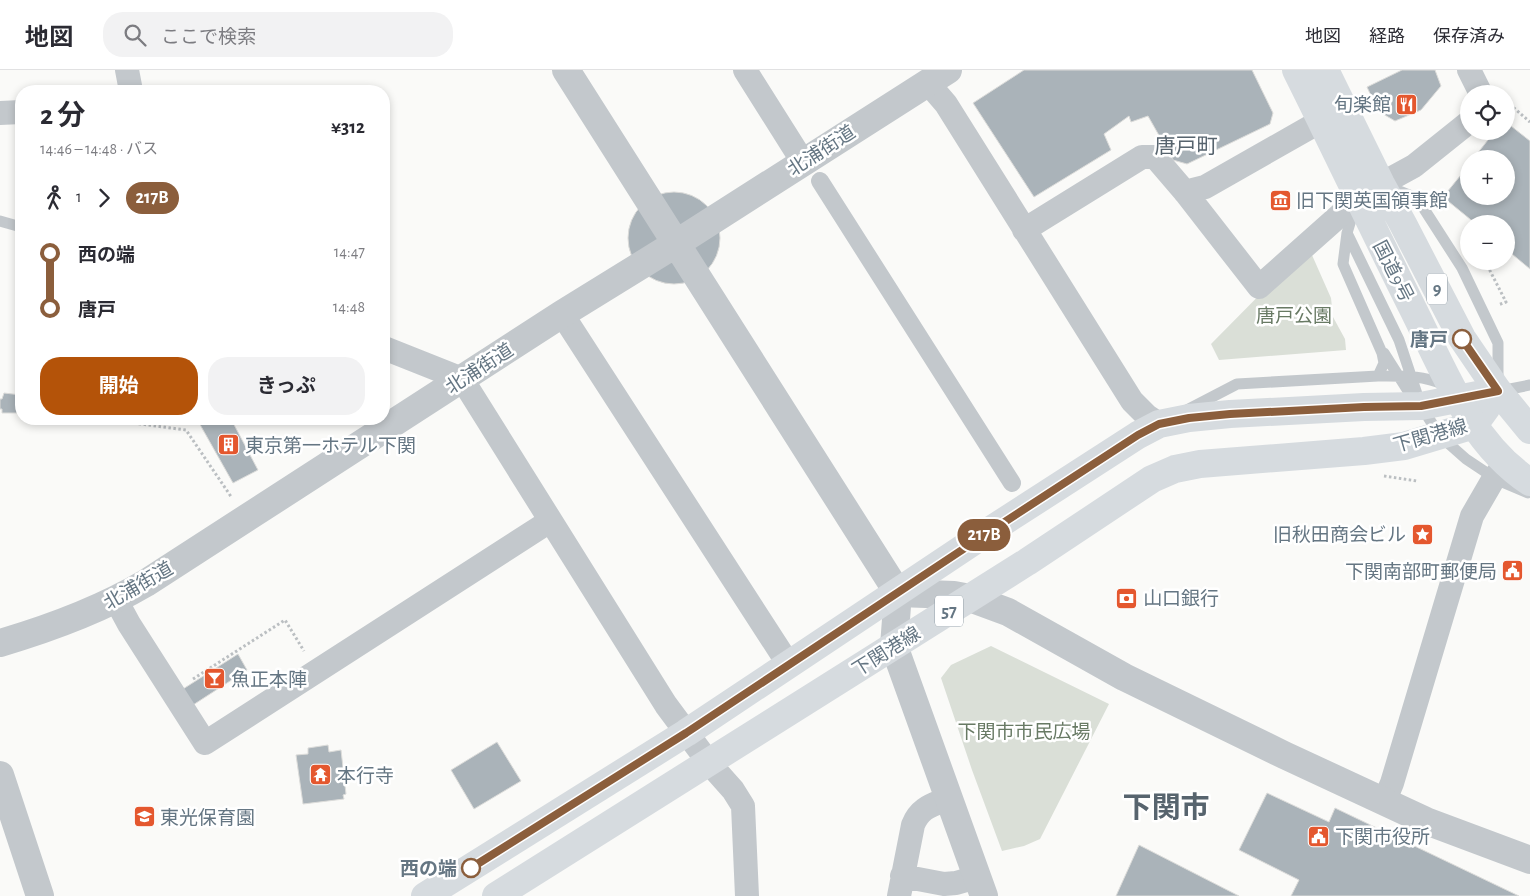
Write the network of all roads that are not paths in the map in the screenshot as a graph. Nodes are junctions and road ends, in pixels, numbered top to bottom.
1 (127, 70) edge
2 (566, 70) edge
3 (745, 70) edge
4 (1296, 70) edge
5 (1325, 70) edge
6 (1469, 70) edge
7 (932, 74) edge
8 (130, 85) edge
9 (1476, 85) edge
10 (15, 113) edge
11 (0, 114) edge
12 (1321, 121) junction
13 (1460, 129) edge
14 (812, 172) junction
15 (1380, 184) junction
16 (1185, 192) junction
17 (1358, 199) junction
18 (0, 221) edge
19 (15, 225) edge
20 (1024, 230) junction
21 (1347, 233) junction
22 (677, 243) junction
23 (562, 314) junction
24 (1399, 340) junction
25 (1377, 341) junction
26 (390, 350) edge
27 (1390, 364) junction
28 (1378, 376) junction
29 (1398, 376) junction
30 (1412, 376) junction
31 (462, 379) junction
32 (1530, 385) edge
33 (1498, 391) junction
34 (1456, 393) junction
35 (1421, 406) junction
36 (1159, 424) junction
37 (1474, 425) junction
38 (1530, 430) edge
39 (1440, 436) junction
40 (1500, 471) junction
41 (1530, 482) edge
42 (1012, 483) dead end
43 (1530, 493) edge
44 (550, 521) junction
45 (898, 592) junction
46 (970, 598) junction
47 (116, 600) junction
48 (0, 643) edge
49 (894, 646) junction
50 (789, 665) junction
51 (686, 733) junction
52 (710, 763) junction
53 (0, 775) edge
54 (949, 798) junction
55 (1384, 802) junction
56 (1530, 860) edge
57 (901, 886) edge
58 (981, 887) edge
59 (436, 893) edge
60 (40, 896) edge
61 (496, 896) edge
62 (747, 896) edge

1 - 8 street
2 - 22 street
3 - 14 street
4 - 12 main road, 国道9号 / 9
5 - 15 main road, 国道9号 / 9
6 - 9 street
7 - 14 street, 北浦街道
7 - 20 street
10 - 11 street
12 - 16 street
12 - 17 main road, 国道9号 / 9
13 - 15 street
14 - 22 street, 北浦街道
14 - 42 street
15 - 17 street
15 - 33 main road, 国道9号 / 9
16 - 17 street
16 - 20 street
17 - 21 lane
17 - 34 main road, 国道9号 / 9
18 - 19 lane
20 - 36 street
21 - 24 lane
21 - 25 lane
22 - 23 street, 北浦街道
22 - 45 street
23 - 31 street, 北浦街道
23 - 50 street
24 - 27 lane
24 - 30 lane
25 - 27 lane
25 - 28 lane
26 - 31 street
27 - 28 lane
27 - 29 lane
28 - 29 lane
28 - 36 lane
29 - 30 lane
29 - 35 lane
30 - 34 lane
30 - 35 lane
31 - 44 street
31 - 47 street, 北浦街道
32 - 33 lane
33 - 34 main road, 下関港線 / 57
33 - 37 main road, 下関港線
33 - 38 main road, 国道9号 / 9
34 - 35 main road, 下関港線 / 57
34 - 37 main road, 国道9号 / 9
35 - 36 main road, 下関港線 / 57
35 - 39 lane
36 - 45 main road, 下関港線 / 57
37 - 39 main road, 下関港線 / 57
37 - 40 main road, 国道9号 / 9
39 - 40 lane
39 - 46 main road, 下関港線 / 57
40 - 41 main road, 国道9号 / 9
40 - 43 lane
40 - 55 street
44 - 47 street
44 - 51 street
45 - 46 street
45 - 49 street
45 - 50 main road, 下関港線 / 57
46 - 49 main road, 下関港線 / 57
46 - 55 street
47 - 48 street, 北浦街道
49 - 52 main road, 下関港線 / 57
49 - 54 street
50 - 51 main road, 下関港線 / 57
51 - 52 street
51 - 59 main road, 下関港線 / 57
52 - 61 main road, 下関港線 / 57
52 - 62 street
53 - 60 street
54 - 57 street
54 - 58 street
55 - 56 street
57 - 58 street

